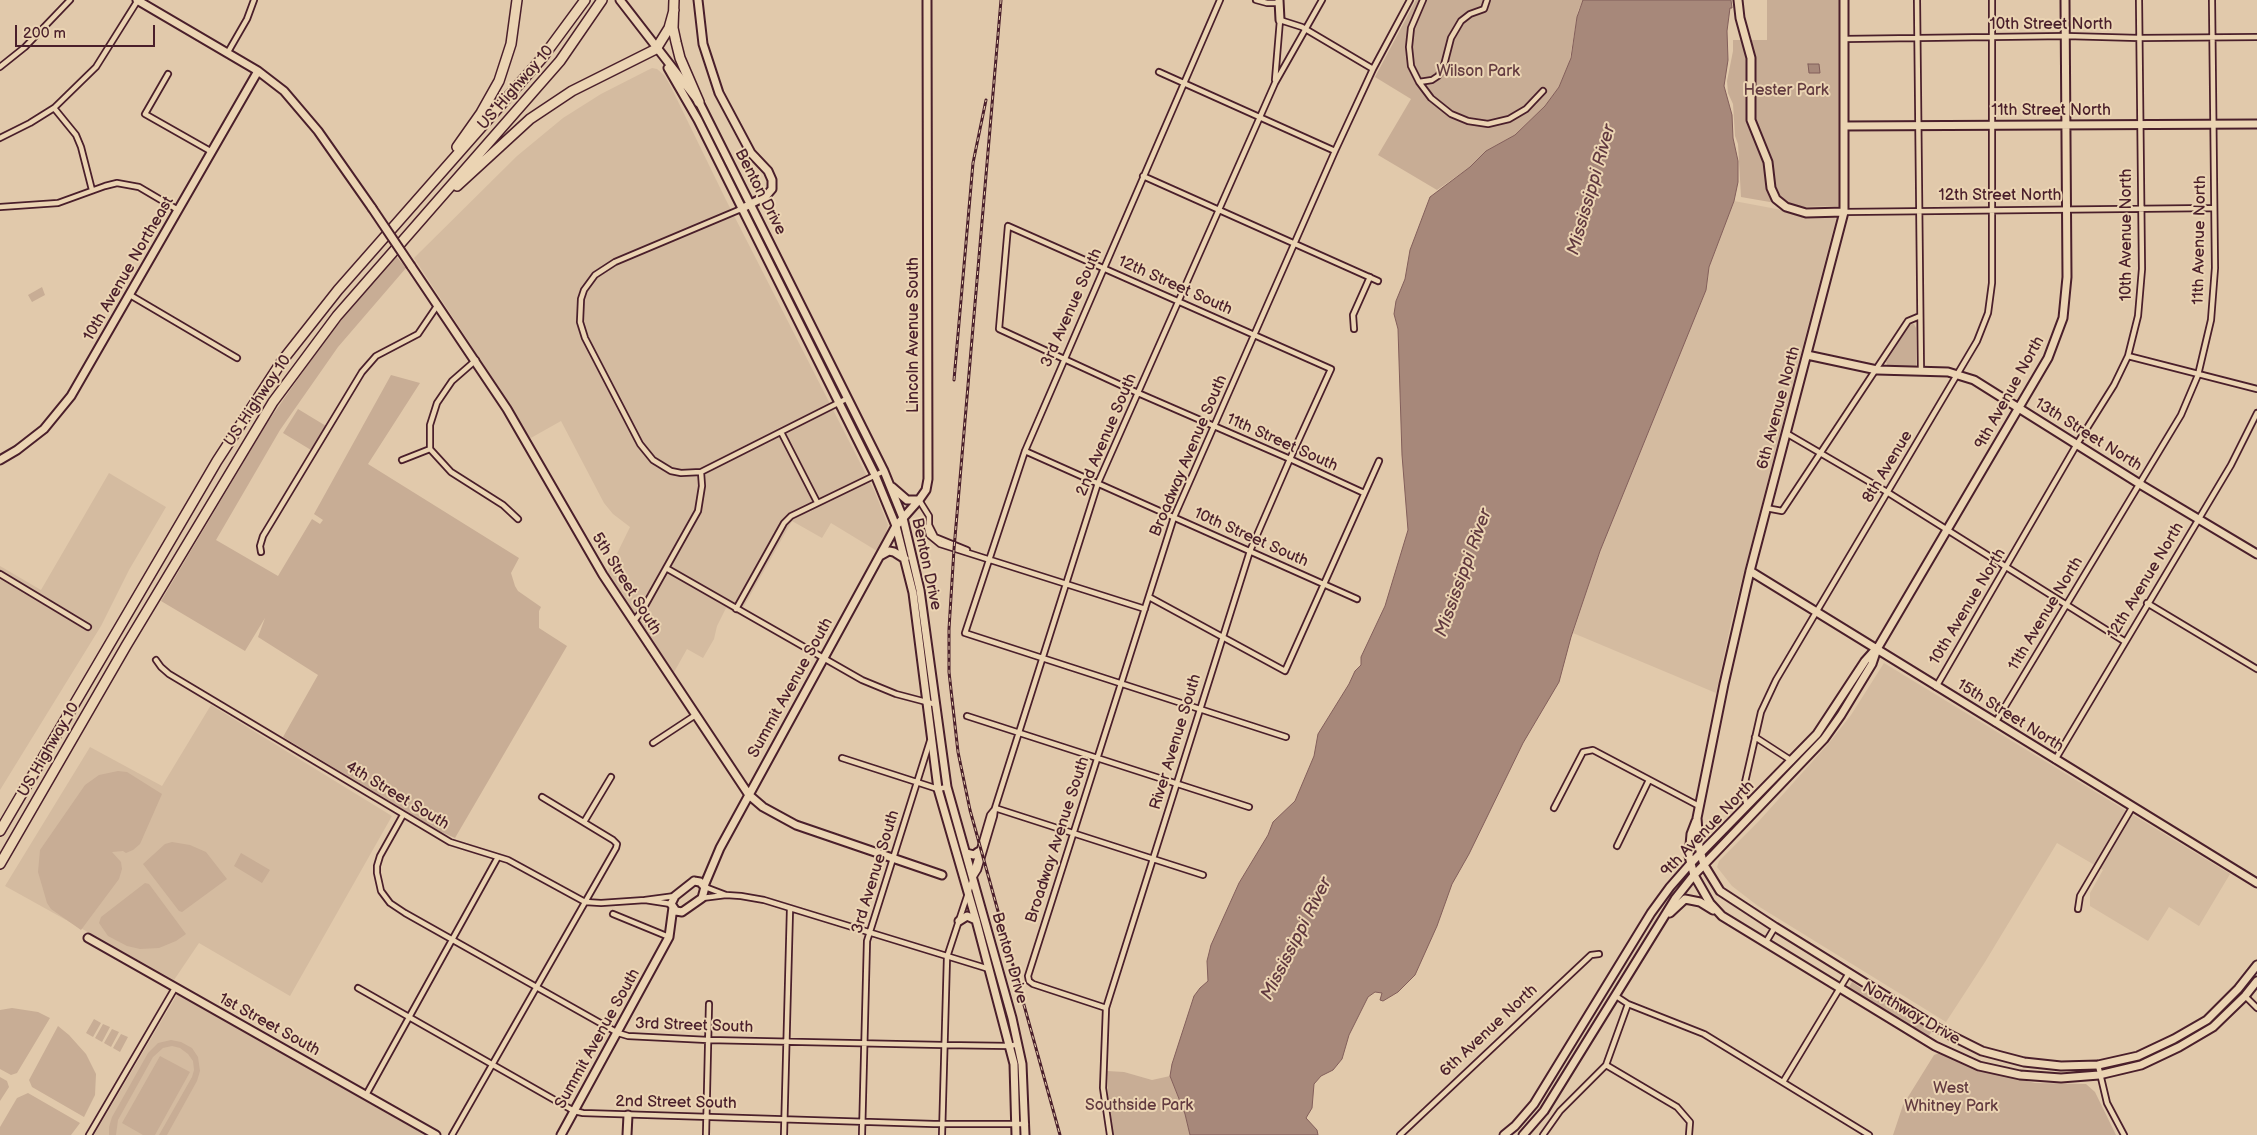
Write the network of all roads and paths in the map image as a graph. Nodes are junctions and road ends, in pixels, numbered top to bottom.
1 (70, 0) edge
2 (138, 0) edge
3 (254, 0) edge
4 (517, 0) edge
5 (585, 0) edge
6 (602, 0) edge
7 (674, 0) edge
8 (698, 0) edge
9 (927, 0) edge
10 (1220, 0) edge
11 (1256, 0) edge
12 (1322, 0) edge
13 (1424, 0) edge
14 (1488, 0) edge
15 (1738, 0) edge
16 (1844, 0) edge
17 (1917, 0) edge
18 (1992, 0) edge
19 (2065, 0) edge
20 (2139, 0) edge
21 (2212, 0) edge
22 (1279, 1) edge
23 (1409, 1) edge
24 (622, 2) edge
25 (674, 10) junction
26 (1280, 20) junction
27 (1306, 29) junction
28 (2066, 36) junction
29 (2212, 37) junction
30 (2257, 37) edge
31 (1918, 38) junction
32 (1992, 38) junction
33 (2139, 38) junction
34 (1844, 39) junction
35 (656, 49) junction
36 (228, 52) junction
37 (0, 67) edge
38 (1373, 69) junction
39 (258, 71) junction
40 (1159, 72) dead end
41 (168, 74) dead end
42 (1419, 82) junction
43 (1275, 83) junction
44 (1183, 84) junction
45 (1544, 91) dead end
46 (699, 102) junction
47 (54, 108) junction
48 (1260, 118) junction
49 (1992, 124) junction
50 (2066, 124) junction
51 (2213, 124) junction
52 (2257, 124) edge
53 (2139, 125) junction
54 (1844, 126) junction
55 (1918, 126) junction
56 (0, 138) edge
57 (1335, 151) junction
58 (212, 152) junction
59 (1143, 176) junction
60 (92, 190) junction
61 (751, 204) junction
62 (0, 207) edge
63 (409, 208) junction
64 (2214, 208) junction
65 (741, 209) junction
66 (178, 210) junction
67 (1218, 210) junction
68 (1919, 210) junction
69 (2067, 210) junction
70 (2139, 210) junction
71 (1992, 211) junction
72 (1844, 212) junction
73 (414, 228) junction
74 (1295, 244) junction
75 (1104, 268) junction
76 (1370, 277) junction
77 (1378, 281) dead end
78 (130, 295) junction
79 (1178, 301) junction
80 (437, 306) junction
81 (1920, 316) junction
82 (999, 329) joint
83 (1354, 329) dead end
84 (1254, 335) junction
85 (1807, 355) junction
86 (2128, 356) junction
87 (237, 358) dead end
88 (1064, 359) junction
89 (476, 360) junction
90 (1331, 369) joint
91 (1877, 370) junction
92 (1921, 371) junction
93 (1958, 374) junction
94 (2198, 375) junction
95 (2257, 389) edge
96 (1138, 393) junction
97 (848, 398) junction
98 (839, 403) junction
99 (2019, 408) junction
100 (2257, 413) edge
101 (1214, 426) junction
102 (781, 432) junction
103 (1786, 433) junction
104 (2078, 444) junction
105 (430, 449) junction
106 (1025, 451) junction
107 (1820, 453) junction
108 (1290, 459) junction
109 (0, 460) edge
110 (402, 460) dead end
111 (1379, 461) dead end
112 (884, 470) junction
113 (701, 472) junction
114 (875, 476) junction
115 (1098, 483) junction
116 (2139, 483) junction
117 (890, 486) junction
118 (1887, 492) junction
119 (1364, 493) junction
120 (919, 500) junction
121 (816, 502) junction
122 (1766, 508) junction
123 (1174, 517) junction
124 (903, 518) junction
125 (518, 519) dead end
126 (2198, 520) junction
127 (896, 526) junction
128 (1947, 530) junction
129 (1250, 551) junction
130 (261, 552) dead end
131 (2257, 554) edge
132 (879, 556) junction
133 (905, 559) junction
134 (988, 559) junction
135 (666, 568) junction
136 (2007, 568) junction
137 (1750, 571) junction
138 (0, 574) edge
139 (1066, 584) junction
140 (1324, 584) junction
141 (1149, 597) junction
142 (1357, 599) dead end
143 (2147, 603) junction
144 (2065, 605) junction
145 (736, 609) junction
146 (1145, 609) junction
147 (1817, 612) junction
148 (633, 622) junction
149 (88, 626) dead end
150 (1222, 637) junction
151 (2124, 641) junction
152 (1876, 649) junction
153 (823, 658) junction
154 (1042, 658) junction
155 (156, 660) dead end
156 (2257, 669) edge
157 (1121, 684) junction
158 (1936, 686) junction
159 (931, 703) junction
160 (1200, 709) junction
161 (694, 716) junction
162 (967, 716) dead end
163 (1995, 723) junction
164 (1019, 733) junction
165 (1286, 737) dead end
166 (1755, 738) junction
167 (931, 740) junction
168 (653, 743) dead end
169 (842, 758) dead end
170 (1098, 758) junction
171 (2055, 760) junction
172 (1792, 762) junction
173 (611, 777) dead end
174 (1649, 780) junction
175 (917, 783) junction
176 (1177, 783) junction
177 (947, 787) junction
178 (938, 789) junction
179 (749, 795) junction
180 (542, 797) dead end
181 (1699, 806) junction
182 (1747, 806) junction
183 (2133, 806) junction
184 (1249, 807) dead end
185 (995, 808) junction
186 (1554, 808) dead end
187 (403, 815) junction
188 (1697, 818) junction
189 (584, 822) junction
190 (0, 831) edge
191 (1074, 833) junction
192 (1618, 846) dead end
193 (978, 852) junction
194 (966, 853) junction
195 (1700, 854) junction
196 (498, 857) junction
197 (892, 858) junction
198 (1153, 859) junction
199 (1690, 863) junction
200 (0, 864) edge
201 (711, 865) junction
202 (1704, 865) junction
203 (942, 875) dead end
204 (1203, 875) dead end
205 (1694, 875) junction
206 (972, 878) junction
207 (694, 881) junction
208 (2257, 883) edge
209 (704, 887) junction
210 (968, 893) junction
211 (726, 895) junction
212 (675, 896) junction
213 (702, 898) junction
214 (645, 900) junction
215 (585, 902) junction
216 (672, 906) junction
217 (790, 909) junction
218 (2078, 909) dead end
219 (682, 912) junction
220 (613, 914) dead end
221 (1722, 916) junction
222 (976, 920) junction
223 (959, 921) junction
224 (1775, 927) junction
225 (672, 928) junction
226 (870, 934) junction
227 (669, 937) junction
228 (88, 938) dead end
229 (1649, 939) junction
230 (452, 940) junction
231 (1766, 942) junction
232 (1599, 954) dead end
233 (947, 957) junction
234 (2257, 965) edge
235 (989, 970) junction
236 (1849, 973) junction
237 (2257, 981) edge
238 (175, 988) junction
239 (358, 988) dead end
240 (537, 988) junction
241 (1840, 989) junction
242 (1616, 996) junction
243 (2246, 996) junction
244 (709, 1004) dead end
245 (1628, 1004) junction
246 (1106, 1008) junction
247 (2257, 1008) edge
248 (411, 1017) junction
249 (618, 1034) junction
250 (708, 1040) junction
251 (788, 1040) junction
252 (864, 1044) junction
253 (1018, 1044) junction
254 (943, 1045) junction
255 (1010, 1046) junction
256 (492, 1064) junction
257 (1606, 1065) junction
258 (2098, 1065) junction
259 (2099, 1075) junction
260 (1783, 1082) junction
261 (366, 1095) junction
262 (574, 1111) junction
263 (628, 1115) junction
264 (706, 1116) junction
265 (785, 1118) junction
266 (862, 1122) junction
267 (942, 1124) junction
268 (1016, 1124) junction
269 (1026, 1124) junction
270 (2121, 1134) edge
271 (89, 1135) edge
272 (436, 1135) edge
273 (452, 1135) edge
274 (560, 1135) edge
275 (627, 1135) edge
276 (706, 1135) edge
277 (784, 1135) edge
278 (862, 1135) edge
279 (942, 1135) edge
280 (1016, 1135) edge
281 (1025, 1135) edge
282 (1110, 1135) edge
283 (1400, 1135) edge
284 (1504, 1135) edge
285 (1523, 1135) edge
286 (1542, 1135) edge
287 (1689, 1135) edge
288 (1869, 1135) edge

1 - 37 street
2 - 36 street, 5th Street South
2 - 47 street
3 - 36 street
4 - 63 highway
5 - 63 highway
6 - 73 highway, US Highway 10
7 - 25 highway
8 - 61 street
9 - 120 street, Lincoln Avenue South
10 - 44 street, 3rd Avenue South
11 - 22 street
12 - 27 street, 2nd Avenue South
13 - 42 street
14 - 42 street
15 - 72 street, 12th Street North
16 - 34 street, 6th Avenue North
17 - 31 street
18 - 32 street, 8th Avenue
19 - 28 street, 9th Avenue North
20 - 33 street, 10th Avenue North
21 - 29 street, 11th Avenue North
22 - 26 street
23 - 38 street, Broadway Avenue South
24 - 35 street, Benton Drive
25 - 35 highway
25 - 46 highway
26 - 27 street
26 - 43 street, 2nd Avenue South
27 - 38 street
27 - 43 street, 2nd Avenue South
28 - 32 street, 10th Street North
28 - 33 street, 10th Street North
28 - 50 street, 9th Avenue North
29 - 30 street, 10th Street North
29 - 33 street, 10th Street North
29 - 51 street, 11th Avenue North
31 - 32 street, 10th Street North
31 - 34 street, 10th Street North
31 - 55 street
32 - 49 street, 8th Avenue
33 - 53 street, 10th Avenue North
34 - 54 street, 6th Avenue North
35 - 46 street, Benton Drive
35 - 65 street, Benton Drive
35 - 73 highway
36 - 39 street, 5th Street South
38 - 57 street, Broadway Avenue South
39 - 58 street, 10th Avenue Northeast
39 - 80 street, 5th Street South, bridge
40 - 44 street
41 - 58 street
42 - 45 street
43 - 48 street, 2nd Avenue South
44 - 48 street
44 - 59 street, 3rd Avenue South
46 - 61 street, Benton Drive
47 - 56 street
47 - 60 street
48 - 57 street
48 - 67 street, 2nd Avenue South
49 - 50 street, 11th Street North
49 - 55 street, 11th Street North
49 - 71 street, 8th Avenue
50 - 53 street, 11th Street North
50 - 69 street, 9th Avenue North
51 - 52 street, 11th Street North
51 - 53 street, 11th Street North
51 - 64 street, 11th Avenue North
53 - 70 street, 10th Avenue North
54 - 55 street, 11th Street North
54 - 72 street, 6th Avenue North
55 - 68 street
57 - 74 street, Broadway Avenue South
58 - 66 street, 10th Avenue Northeast
59 - 67 street
59 - 75 street, 3rd Avenue South
60 - 62 street
60 - 66 street
61 - 65 street
61 - 97 street, Benton Drive
63 - 190 highway, US Highway 10
64 - 70 street, 12th Street North
64 - 94 street, 11th Avenue North
65 - 98 street, Benton Drive
65 - 113 street
66 - 78 street, 10th Avenue Northeast
67 - 74 street
67 - 79 street, 2nd Avenue South
68 - 71 street, 12th Street North
68 - 72 street, 12th Street North
68 - 81 street
69 - 70 street, 12th Street North
69 - 71 street, 12th Street North
69 - 99 street, 9th Avenue North
70 - 86 street, 10th Avenue North
71 - 93 street, 8th Avenue
72 - 85 street, 6th Avenue North
73 - 200 highway, US Highway 10
74 - 76 street
74 - 84 street, Broadway Avenue South
75 - 79 street, 12th Street South
75 - 82 street, 12th Street South
75 - 88 street, 3rd Avenue South
76 - 77 street
76 - 83 street
78 - 87 street
78 - 109 street, 10th Avenue Northeast
79 - 84 street, 12th Street South
79 - 96 street, 2nd Avenue South
80 - 89 street, 5th Street South
80 - 130 street
81 - 91 street
81 - 92 street
82 - 88 street, 11th Street South
84 - 90 street, 12th Street South
84 - 101 street, Broadway Avenue South
85 - 91 street, 13th Street North
85 - 103 street, 6th Avenue North
86 - 94 street
86 - 104 street, 10th Avenue North
88 - 96 street, 11th Street South
88 - 106 street, 3rd Avenue South
89 - 105 street
89 - 148 street, 5th Street South
90 - 108 street, River Avenue South
91 - 92 street, 13th Street North
91 - 107 street
92 - 93 street, 13th Street North
93 - 99 street, 13th Street North
93 - 118 street, 8th Avenue
94 - 95 street
94 - 116 street, 11th Avenue North
96 - 101 street, 11th Street South
96 - 115 street, 2nd Avenue South
97 - 98 street
97 - 112 street, Benton Drive
98 - 102 street
98 - 114 street, Benton Drive
99 - 104 street, 13th Street North
99 - 128 street, 9th Avenue North
100 - 126 street, 12th Avenue North
101 - 108 street, 11th Street South
101 - 123 street, Broadway Avenue South
102 - 113 street
102 - 121 street
103 - 107 street
103 - 122 street, 6th Avenue North
104 - 116 street, 13th Street North
104 - 136 street, 10th Avenue North
105 - 110 street
105 - 125 street
106 - 115 street, 10th Street South
106 - 134 street, 3rd Avenue South
107 - 118 street
107 - 122 street
108 - 119 street, 11th Street South
108 - 129 street, River Avenue South
111 - 119 street
112 - 114 street
112 - 117 street, Benton Drive
113 - 135 street
114 - 121 street
114 - 127 street, Benton Drive
115 - 123 street, 10th Street South
115 - 139 street, 2nd Avenue South
116 - 126 street, 13th Street North
116 - 144 street, 11th Avenue North
117 - 120 street
117 - 124 street, Benton Drive
118 - 128 street
118 - 147 street, 8th Avenue
119 - 140 street
120 - 124 street, Lincoln Avenue South
120 - 134 street
121 - 145 street
122 - 137 street, 6th Avenue North
123 - 129 street, 10th Street South
123 - 141 street, Broadway Avenue South
124 - 127 street, Lincoln Avenue South
124 - 159 street, Benton Drive
126 - 131 street, 13th Street North
126 - 143 street, 12th Avenue North
127 - 132 street, Summit Avenue South
127 - 133 street, Benton Drive
128 - 136 street
128 - 152 street, 9th Avenue North
129 - 140 street, 10th Street South
129 - 150 street, River Avenue South
132 - 133 street
132 - 153 street, Summit Avenue South
133 - 159 street, Benton Drive
134 - 139 street
134 - 154 street, 3rd Avenue South
135 - 145 street
135 - 148 street
136 - 144 street
136 - 158 street, 10th Avenue North
137 - 147 street, 15th Street North
137 - 181 street, 6th Avenue North
138 - 149 street
139 - 146 street
139 - 154 street, 2nd Avenue South
140 - 142 street, 10th Street South
140 - 150 street
141 - 146 street, Broadway Avenue South
141 - 150 street
143 - 151 street, 12th Avenue North
143 - 156 street
144 - 151 street
144 - 163 street, 11th Avenue North
145 - 153 street
146 - 157 street, Broadway Avenue South
147 - 152 street, 15th Street North
147 - 166 street, 8th Avenue
148 - 161 street, 5th Street South
150 - 160 street, River Avenue South
151 - 171 street, 12th Avenue North
152 - 158 street, 15th Street North
152 - 172 street, 9th Avenue North
152 - 202 street, 9th Avenue North
153 - 159 street
153 - 179 street, Summit Avenue South
154 - 157 street
154 - 164 street, 2nd Avenue South
155 - 187 street, 4th Street South
157 - 160 street
157 - 170 street, Broadway Avenue South
158 - 163 street, 15th Street North
159 - 167 street, Benton Drive
159 - 177 street, Benton Drive
160 - 165 street
160 - 176 street, River Avenue South
161 - 168 street
161 - 179 street, 5th Street South
162 - 164 street
163 - 171 street, 15th Street North
164 - 170 street
164 - 185 street, 2nd Avenue South
166 - 172 street
166 - 182 street, 8th Avenue
167 - 175 street, 3rd Avenue South
167 - 178 street, Benton Drive
169 - 175 street
170 - 176 street
170 - 191 street, Broadway Avenue South
171 - 183 street, 15th Street North
172 - 182 street, 9th Avenue North
173 - 189 street
174 - 181 street
174 - 186 street
174 - 192 street
175 - 178 street
175 - 197 street, 3rd Avenue South
176 - 184 street
176 - 198 street, River Avenue South
177 - 178 street
177 - 194 street, Benton Drive
178 - 210 street, Benton Drive
179 - 197 street, 5th Street South
179 - 201 street, Summit Avenue South
180 - 189 street
181 - 188 street, 6th Avenue North
182 - 195 street, 9th Avenue North
183 - 208 street, 15th Street North
183 - 218 street
185 - 191 street
185 - 193 street, 2nd Avenue South
185 - 206 street, 2nd Avenue South
187 - 196 street, 4th Street South
187 - 230 street, 3rd Street South
188 - 195 street, 6th Avenue North
188 - 199 street, 6th Avenue North
189 - 215 street
191 - 198 street
191 - 246 street, Broadway Avenue South
193 - 194 street
193 - 206 street, 2nd Avenue South
194 - 206 street, Benton Drive
195 - 199 street, 9th Avenue North
195 - 202 street, Northway Drive
196 - 215 street, 4th Street South
196 - 230 street
197 - 203 street, 5th Street South
197 - 226 street, 3rd Avenue South
198 - 204 street
198 - 246 street, River Avenue South
199 - 205 street, Northway Drive
199 - 284 street, 9th Avenue North
201 - 207 street, Summit Avenue South
201 - 209 street, Summit Avenue South
202 - 205 street, 9th Avenue North
202 - 224 street, Northway Drive
205 - 221 street, Northway Drive
205 - 229 street, 9th Avenue North
206 - 210 street, 2nd Avenue South
206 - 253 street, Benton Drive
207 - 209 street
207 - 212 street, Summit Avenue South
209 - 211 street
209 - 213 street, Summit Avenue South
210 - 222 street, Benton Drive
210 - 223 street, 2nd Avenue South
211 - 213 street
211 - 217 street
212 - 214 street, 4th Street South
212 - 216 street, Summit Avenue South
213 - 219 street, Summit Avenue South
214 - 215 street, 4th Street South
214 - 216 street, 4th Street South
215 - 240 street
216 - 219 street
216 - 225 street, Summit Avenue South
217 - 226 street
217 - 251 street
219 - 225 street, Summit Avenue South
220 - 227 street
221 - 229 street
221 - 231 street, Northway Drive
222 - 223 street
222 - 235 street, Benton Drive
223 - 233 street, 2nd Avenue South
224 - 231 street
224 - 236 street, Northway Drive
225 - 227 street, Summit Avenue South
226 - 233 street
226 - 252 street, 3rd Avenue South
227 - 249 street, Summit Avenue South
228 - 238 street, 1st Street South
229 - 242 street, 9th Avenue North
230 - 240 street, 3rd Street South
230 - 248 street
231 - 241 street, Northway Drive
232 - 283 street, 6th Avenue North
233 - 235 street
233 - 254 street, 2nd Avenue South
234 - 258 street, Northway Drive
235 - 255 street, Benton Drive
236 - 241 street
236 - 258 street, Northway Drive
237 - 243 street, Northway Drive
238 - 261 street, 1st Street South
238 - 271 street
239 - 248 street, 2nd Street South
240 - 249 street, 3rd Street South
240 - 256 street
241 - 259 street, Northway Drive
241 - 260 street
242 - 245 street
242 - 285 street, 9th Avenue North
243 - 247 street
243 - 259 street, Northway Drive
244 - 250 street
245 - 257 street
245 - 260 street
246 - 282 street, River Avenue South
248 - 256 street, 2nd Street South
248 - 261 street
249 - 250 street, 3rd Street South
249 - 262 street, Summit Avenue South
250 - 251 street, 3rd Street South
250 - 264 street
251 - 252 street, 3rd Street South
251 - 265 street
252 - 254 street, 3rd Street South
252 - 266 street, 3rd Avenue South
253 - 255 street, 3rd Street South
253 - 269 street, Benton Drive
254 - 255 street, 3rd Street South
254 - 267 street, 2nd Avenue South
255 - 268 street, Benton Drive
256 - 262 street, 2nd Street South
256 - 273 street
257 - 286 street
257 - 287 street
258 - 259 street
259 - 270 street
260 - 288 street
261 - 272 street, 1st Street South
262 - 263 street, 2nd Street South
262 - 274 street, Summit Avenue South
263 - 264 street, 2nd Street South
263 - 275 street
264 - 265 street, 2nd Street South
264 - 276 street
265 - 266 street, 2nd Street South
265 - 277 street
266 - 267 street, 2nd Street South
266 - 278 street, 3rd Avenue South
267 - 268 street, 2nd Street South
267 - 279 street, 2nd Avenue South
268 - 269 street, 2nd Street South
268 - 280 street, Benton Drive
269 - 281 street, Benton Drive

